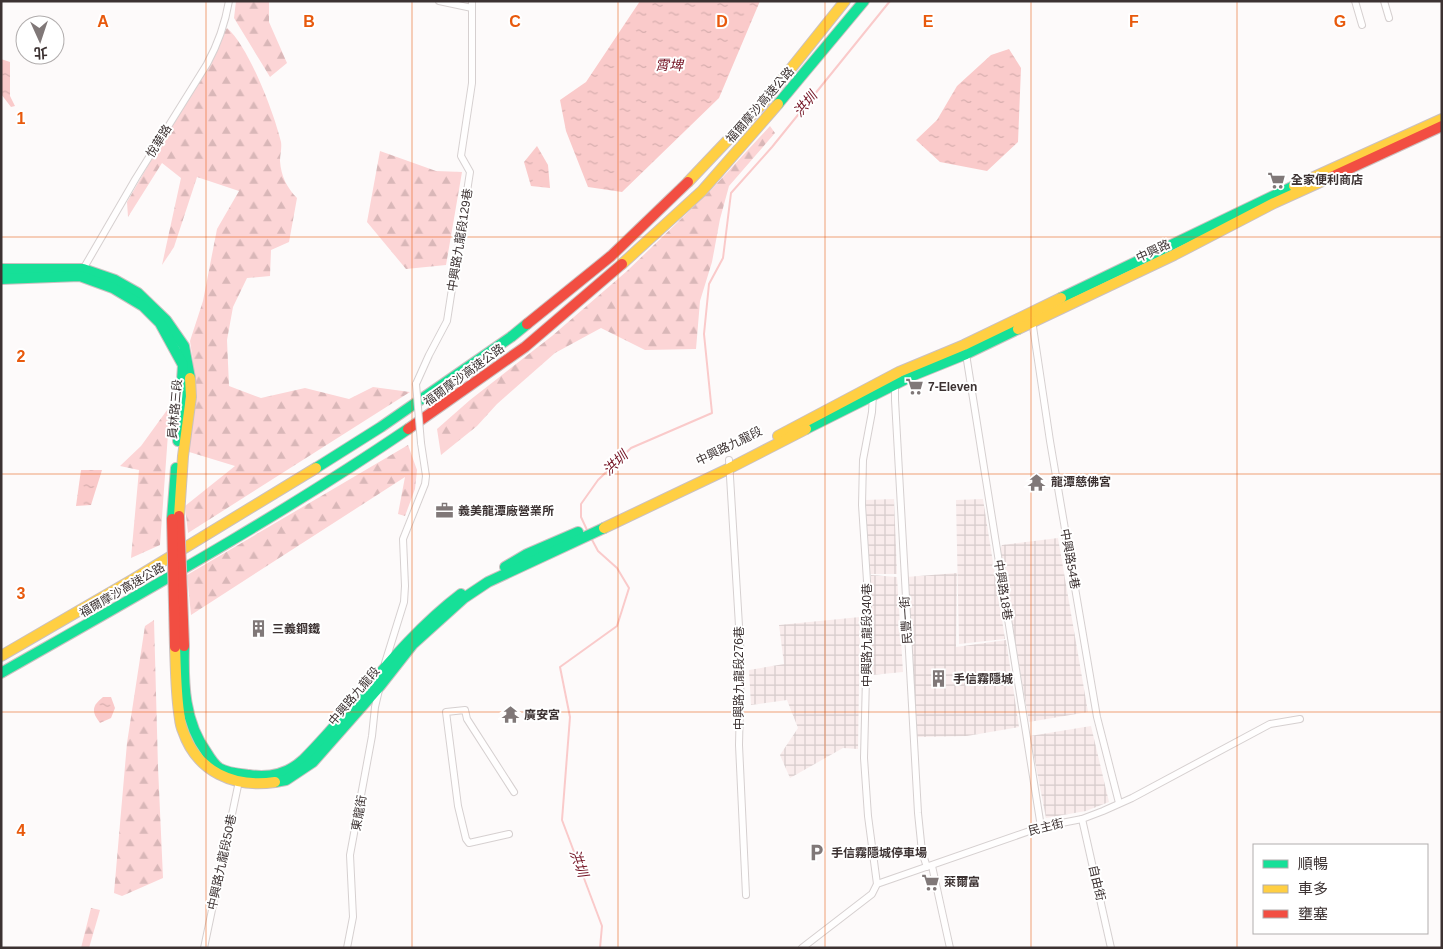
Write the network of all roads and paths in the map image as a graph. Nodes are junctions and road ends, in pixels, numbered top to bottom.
1 (229, 1) edge
2 (439, 1) edge
3 (845, 1) edge
4 (864, 1) edge
5 (1355, 1) edge
6 (1384, 1) edge
7 (472, 4) edge
8 (1389, 18) dead end
9 (1362, 25) dead end
10 (1442, 119) edge
11 (1442, 126) edge
12 (1, 269) edge
13 (82, 273) junction
14 (1, 279) edge
15 (1032, 317) junction
16 (966, 354) junction
17 (899, 372) junction
18 (873, 385) junction
19 (894, 385) junction
20 (874, 396) junction
21 (729, 464) junction
22 (581, 535) junction
23 (1, 656) edge
24 (1, 673) edge
25 (382, 678) junction
26 (180, 688) joint
27 (1300, 719) dead end
28 (240, 779) junction
29 (514, 792) dead end
30 (1119, 803) junction
31 (1082, 819) junction
32 (1041, 826) junction
33 (509, 834) dead end
34 (929, 866) junction
35 (877, 884) junction
36 (746, 895) dead end
37 (204, 948) edge
38 (347, 948) edge
39 (802, 948) edge
40 (950, 948) edge
41 (1111, 948) edge

1 - 13 street, 悅華路
2 - 7 street
3 - 23 main road, 福爾摩沙高速公路
4 - 24 main road, 福爾摩沙高速公路
5 - 9 street
6 - 8 street
7 - 25 street, 中興路九龍段129巷, bridge
10 - 15 main road, 中興路
11 - 15 main road, 中興路
12 - 13 main road, 員林路三段
13 - 14 main road, 員林路三段
13 - 26 main road, 員林路三段, bridge
15 - 16 main road, 中興路
15 - 17 main road, 中興路
15 - 30 street, 中興路54巷
16 - 19 main road, 中興路
16 - 32 street, 中興路18巷
17 - 18 main road, 中興路
17 - 19 street, 民豐一街
18 - 20 street, 中興路九龍段340巷
18 - 21 main road, 中興路九龍段
19 - 20 main road, 中興路
19 - 34 street, 民豐一街
20 - 21 main road, 中興路九龍段
20 - 35 street, 中興路九龍段340巷
21 - 22 main road, 中興路九龍段
21 - 36 street, 中興路九龍段276巷
22 - 25 main road, 中興路九龍段
22 - 25 main road, 中興路九龍段
25 - 28 main road, 中興路九龍段
25 - 28 main road, 中興路九龍段
25 - 38 street, 東龍街
26 - 28 main road, 中興路九龍段
27 - 30 street, 民主街
28 - 37 street, 中興路九龍段50巷
29 - 33 street
30 - 31 street, 民主街
31 - 32 street, 民主街
31 - 41 street, 自由街
32 - 34 street, 民主街
34 - 35 street, 民主街
34 - 40 street, 民豐一街
35 - 39 street

